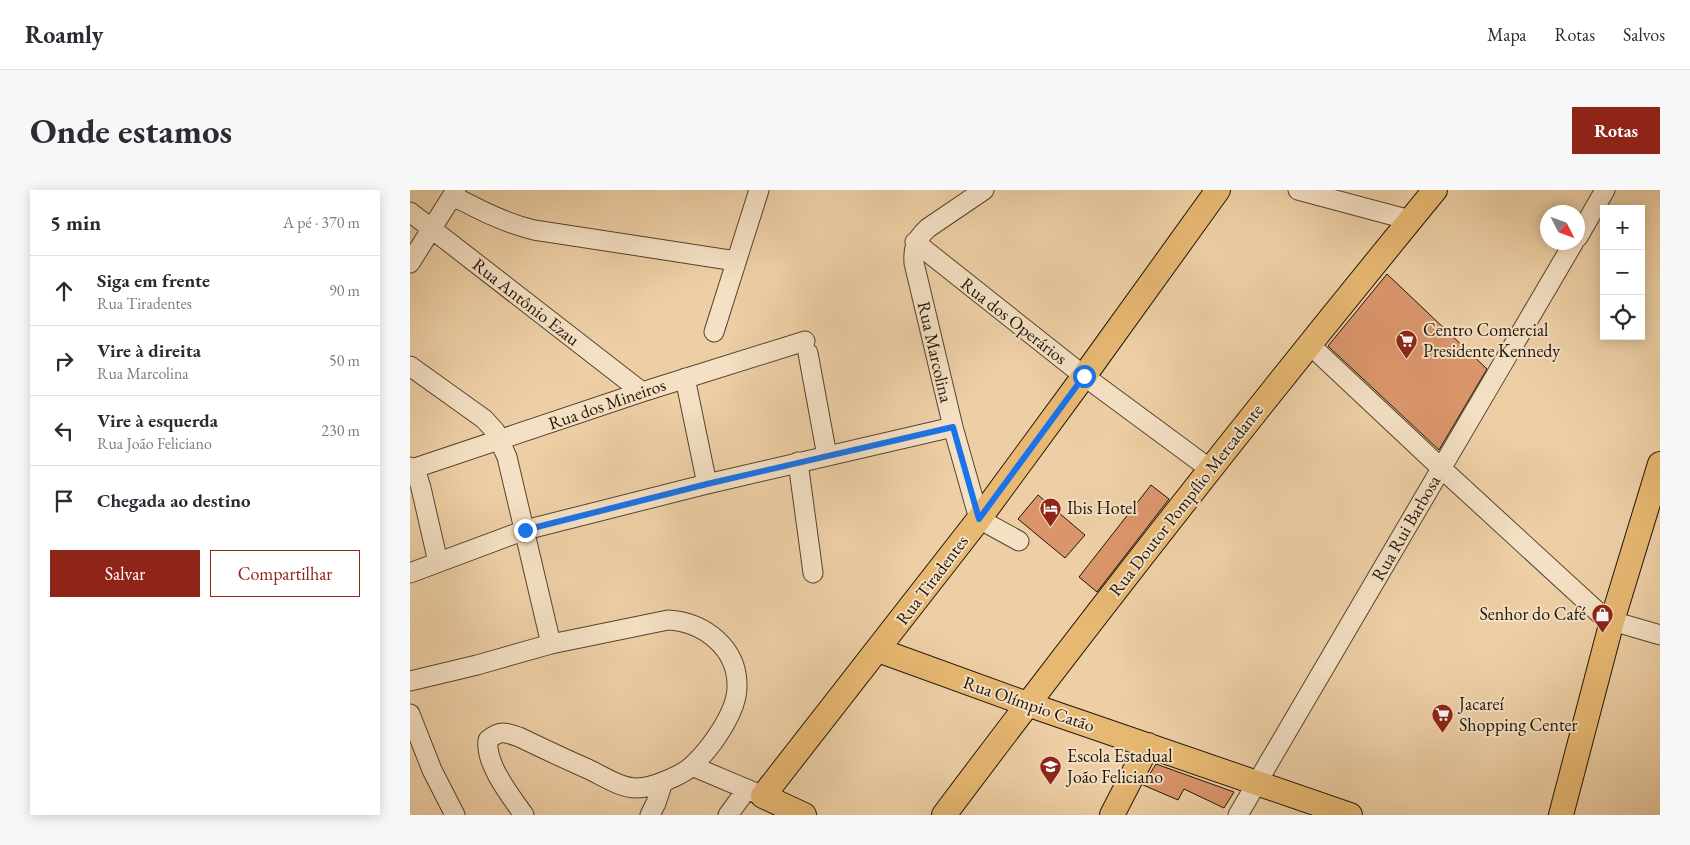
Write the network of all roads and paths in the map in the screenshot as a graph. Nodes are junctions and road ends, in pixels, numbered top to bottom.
1 (759, 190) edge
2 (984, 190) edge
3 (1218, 190) edge
4 (1298, 190) edge
5 (1435, 190) edge
6 (1606, 190) edge
7 (455, 193) edge
8 (410, 212) edge
9 (1410, 220) junction
10 (1585, 225) edge
11 (432, 229) junction
12 (916, 242) junction
13 (1569, 250) edge
14 (736, 261) junction
15 (410, 262) edge
16 (714, 332) dead end
17 (1309, 344) junction
18 (410, 366) edge
19 (1084, 376) junction
20 (685, 378) junction
21 (642, 392) junction
22 (953, 427) junction
23 (500, 440) junction
24 (826, 456) junction
25 (798, 462) junction
26 (1660, 464) edge
27 (412, 467) edge
28 (1441, 468) junction
29 (1210, 469) junction
30 (707, 484) junction
31 (979, 519) junction
32 (525, 530) junction
33 (1019, 541) dead end
34 (438, 562) junction
35 (410, 573) edge
36 (813, 573) dead end
37 (1612, 622) junction
38 (1660, 635) edge
39 (551, 644) junction
40 (878, 650) junction
41 (410, 681) edge
42 (1027, 704) junction
43 (410, 714) edge
44 (1148, 745) junction
45 (692, 766) junction
46 (664, 782) junction
47 (1256, 783) junction
48 (755, 793) junction
49 (455, 815) edge
50 (524, 815) edge
51 (650, 815) edge
52 (728, 815) edge
53 (804, 815) edge
54 (944, 815) edge
55 (1112, 815) edge
56 (1238, 815) edge
57 (1350, 815) edge
58 (1561, 815) edge

1 - 14 street
2 - 12 street
3 - 19 main road, Rua Tiradentes
4 - 9 street
5 - 9 main road, Rua Doutor Pompílio Mercadante
6 - 10 street
7 - 11 street
7 - 14 street
8 - 11 street, Rua Antônio Ezau
9 - 17 main road, Rua Doutor Pompílio Mercadante
11 - 15 street
11 - 21 street, Rua Antônio Ezau
12 - 19 street, Rua dos Operários
12 - 22 street, Rua Marcolina
13 - 28 street, Rua Rui Barbosa
14 - 16 street
17 - 28 street
17 - 29 main road, Rua Doutor Pompílio Mercadante
18 - 23 street
19 - 29 street, Rua dos Operários
19 - 31 main road, Rua Tiradentes
20 - 21 street, Rua dos Mineiros
20 - 24 street, Rua dos Mineiros
20 - 30 street
21 - 23 street, Rua dos Mineiros
22 - 24 street
22 - 31 street, Rua Marcolina
23 - 27 street, Rua dos Mineiros
23 - 32 street
24 - 25 street
25 - 30 street
25 - 36 street
26 - 37 main road
27 - 34 street
28 - 37 street
28 - 47 street, Rua Rui Barbosa
29 - 42 main road, Rua Doutor Pompílio Mercadante
30 - 32 street
31 - 33 street
31 - 40 main road, Rua Tiradentes
32 - 34 street
32 - 39 street
34 - 35 street
37 - 38 street
37 - 58 main road
39 - 41 street
39 - 45 street
40 - 42 main road, Rua Olímpio Catão
40 - 48 main road, Rua Tiradentes
42 - 44 main road, Rua Olímpio Catão
42 - 54 main road, Rua Doutor Pompílio Mercadante
43 - 49 street
44 - 47 main road, Rua Olímpio Catão
44 - 55 main road
45 - 46 street
45 - 48 street
46 - 50 street
46 - 51 street
47 - 56 street, Rua Rui Barbosa
47 - 57 main road, Rua Olímpio Catão
48 - 52 street
48 - 53 main road

